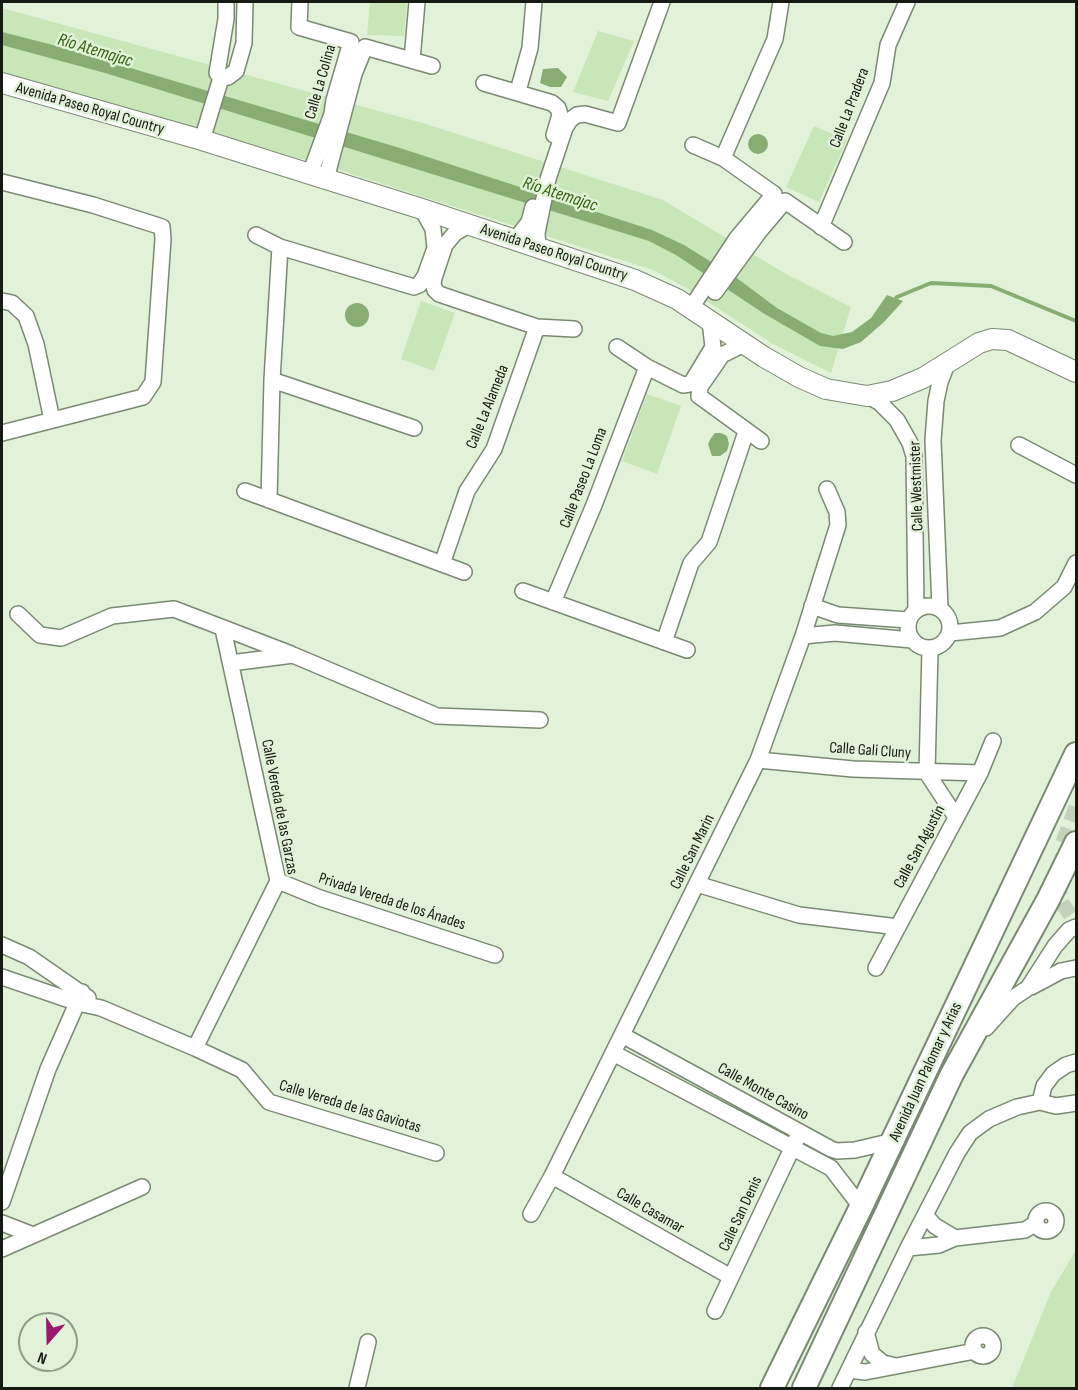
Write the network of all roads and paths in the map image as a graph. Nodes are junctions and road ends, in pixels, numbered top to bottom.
1 (220, 2) edge
2 (226, 2) edge
3 (237, 2) edge
4 (245, 2) edge
5 (300, 2) edge
6 (417, 2) edge
7 (534, 2) edge
8 (662, 2) edge
9 (781, 2) edge
10 (907, 2) edge
11 (412, 60) junction
12 (432, 66) dead end
13 (222, 78) junction
14 (2, 83) edge
15 (484, 83) dead end
16 (518, 91) junction
17 (338, 113) junction
18 (204, 134) junction
19 (693, 146) dead end
20 (723, 158) junction
21 (321, 169) junction
22 (544, 178) junction
23 (2, 182) edge
24 (422, 209) junction
25 (534, 224) junction
26 (469, 225) junction
27 (821, 227) junction
28 (256, 235) dead end
29 (514, 240) junction
30 (844, 242) dead end
31 (280, 247) junction
32 (538, 248) junction
33 (730, 262) junction
34 (2, 301) edge
35 (702, 308) junction
36 (537, 327) junction
37 (574, 329) dead end
38 (746, 343) junction
39 (616, 347) dead end
40 (947, 364) junction
41 (646, 367) junction
42 (1077, 372) edge
43 (272, 380) junction
44 (867, 396) junction
45 (52, 420) junction
46 (414, 428) dead end
47 (746, 432) junction
48 (2, 433) edge
49 (933, 440) junction
50 (761, 441) dead end
51 (910, 443) junction
52 (1019, 445) dead end
53 (1077, 475) edge
54 (827, 489) dead end
55 (245, 491) dead end
56 (269, 500) junction
57 (1077, 563) edge
58 (442, 564) junction
59 (464, 572) dead end
60 (523, 591) dead end
61 (553, 602) junction
62 (813, 606) junction
63 (940, 609) junction
64 (18, 614) dead end
65 (838, 615) junction
66 (912, 615) junction
67 (224, 629) junction
68 (835, 633) junction
69 (950, 633) junction
70 (803, 636) junction
71 (912, 640) junction
72 (664, 642) junction
73 (930, 649) junction
74 (687, 650) dead end
75 (292, 655) junction
76 (231, 663) junction
77 (540, 720) dead end
78 (993, 741) dead end
79 (1077, 754) edge
80 (758, 760) junction
81 (927, 772) junction
82 (980, 773) junction
83 (956, 817) junction
84 (1077, 843) edge
85 (278, 881) junction
86 (697, 884) junction
87 (898, 927) junction
88 (1077, 927) edge
89 (2, 945) edge
90 (495, 955) dead end
91 (876, 968) dead end
92 (1077, 968) edge
93 (2, 977) edge
94 (1028, 988) junction
95 (80, 998) junction
96 (622, 1035) junction
97 (195, 1048) junction
98 (613, 1053) junction
99 (1077, 1062) edge
100 (952, 1074) junction
101 (1040, 1102) junction
102 (1077, 1103) edge
103 (796, 1140) junction
104 (893, 1141) junction
105 (855, 1150) junction
106 (436, 1153) dead end
107 (552, 1176) junction
108 (842, 1180) junction
109 (142, 1187) dead end
110 (2, 1202) edge
111 (861, 1207) junction
112 (531, 1214) dead end
113 (925, 1215) junction
114 (2, 1223) edge
115 (1036, 1223) dead end
116 (33, 1234) junction
117 (956, 1238) junction
118 (908, 1248) junction
119 (2, 1249) edge
120 (731, 1277) junction
121 (715, 1311) dead end
122 (867, 1332) junction
123 (368, 1342) dead end
124 (975, 1351) dead end
125 (896, 1366) junction
126 (849, 1370) junction
127 (357, 1389) edge
128 (772, 1389) edge
129 (804, 1389) edge
130 (840, 1389) edge

1 - 13 street
2 - 13 street
3 - 13 street
4 - 13 street
5 - 17 street, Calle La Colina
6 - 11 street
7 - 16 street
8 - 22 street
9 - 20 street
10 - 27 street, Calle La Pradera
11 - 12 street, Calle La Colina
11 - 17 street, Calle La Colina
13 - 18 street
14 - 18 street, Avenida Paseo Royal Country
15 - 16 street
16 - 22 street
17 - 21 street, Calle La Colina
18 - 21 street, Avenida Paseo Royal Country
19 - 20 street
20 - 33 street
21 - 24 street, Avenida Paseo Royal Country
22 - 25 street
23 - 45 street
24 - 26 street, Avenida Paseo Royal Country
24 - 31 street
25 - 29 street
25 - 32 street
26 - 29 street, Avenida Paseo Royal Country
26 - 36 street
27 - 30 street
27 - 33 street
28 - 31 street
29 - 32 street, Avenida Paseo Royal Country
31 - 43 street
32 - 35 street, Avenida Paseo Royal Country
33 - 35 street
34 - 45 street
35 - 38 street, Avenida Paseo Royal Country
35 - 41 street
36 - 37 street
36 - 58 street, Calle La Alameda
38 - 44 street, Avenida Paseo Royal Country
38 - 47 street
39 - 41 street
40 - 42 street, Avenida Paseo Royal Country
40 - 44 street, Avenida Paseo Royal Country
40 - 49 street, Calle Westmister
41 - 61 street, Calle Paseo La Loma
43 - 46 street
43 - 56 street
44 - 51 street, Calle Westmister
45 - 48 street
47 - 50 street
47 - 72 street
49 - 51 street
49 - 63 street, Calle Westmister
51 - 66 street, Calle Westmister
52 - 53 street
54 - 62 street, Calle San Marin
55 - 56 street
56 - 58 street
57 - 69 street
58 - 59 street
60 - 61 street
61 - 72 street
62 - 65 street
62 - 70 street, Calle San Marin
63 - 66 street
63 - 69 street
64 - 67 street
65 - 66 street
65 - 68 street
66 - 71 street
67 - 75 street
67 - 76 street, Calle Vereda de las Garzas
68 - 70 street
68 - 71 street
69 - 73 street
70 - 80 street, Calle San Marin
71 - 73 street
72 - 74 street
73 - 81 street
75 - 76 street
75 - 77 street
76 - 85 street, Calle Vereda de las Garzas
78 - 82 street, Calle San Agustín
79 - 104 main road, Avenida Juan Palomar y Arias
80 - 81 street, Calle Gali Cluny
80 - 86 street, Calle San Marin
81 - 82 street, Calle Gali Cluny
81 - 83 street
82 - 83 street, Calle San Agustín
83 - 87 street, Calle San Agustín
84 - 100 main road, Avenida Juan Palomar y Arias
85 - 90 street, Privada Vereda de los Ánades
85 - 97 street, Calle Vereda de las Garzas
86 - 87 street
86 - 96 street, Calle San Marin
87 - 91 street, Calle San Agustín
88 - 94 street
89 - 95 street, Calle Vereda de las Gaviotas
92 - 94 street
93 - 95 street, Calle Vereda de las Gaviotas
94 - 100 street
95 - 97 street, Calle Vereda de las Gaviotas
95 - 110 street
96 - 98 street, Calle San Marin
96 - 103 street, Calle Monte Casino
97 - 106 street, Calle Vereda de las Gaviotas
98 - 103 street, Calle Monte Casino
98 - 107 street, Calle San Marin
99 - 101 street
100 - 129 main road, Avenida Juan Palomar y Arias
101 - 102 street
101 - 113 street
103 - 105 street, Calle Monte Casino
103 - 108 street, Calle Monte Casino
103 - 120 street, Calle San Denis
104 - 105 street, Calle Monte Casino
104 - 111 main road, Avenida Juan Palomar y Arias
105 - 108 street
107 - 112 street, Calle San Marin
107 - 120 street, Calle Casamar
108 - 111 street, Calle Monte Casino
109 - 116 street
111 - 128 main road, Avenida Juan Palomar y Arias
113 - 117 street
113 - 118 street
114 - 116 street
115 - 117 street
116 - 119 street
117 - 118 street
118 - 122 street
120 - 121 street, Calle San Denis
122 - 125 street
122 - 126 street
123 - 127 street
124 - 125 street
125 - 126 street
126 - 130 street

